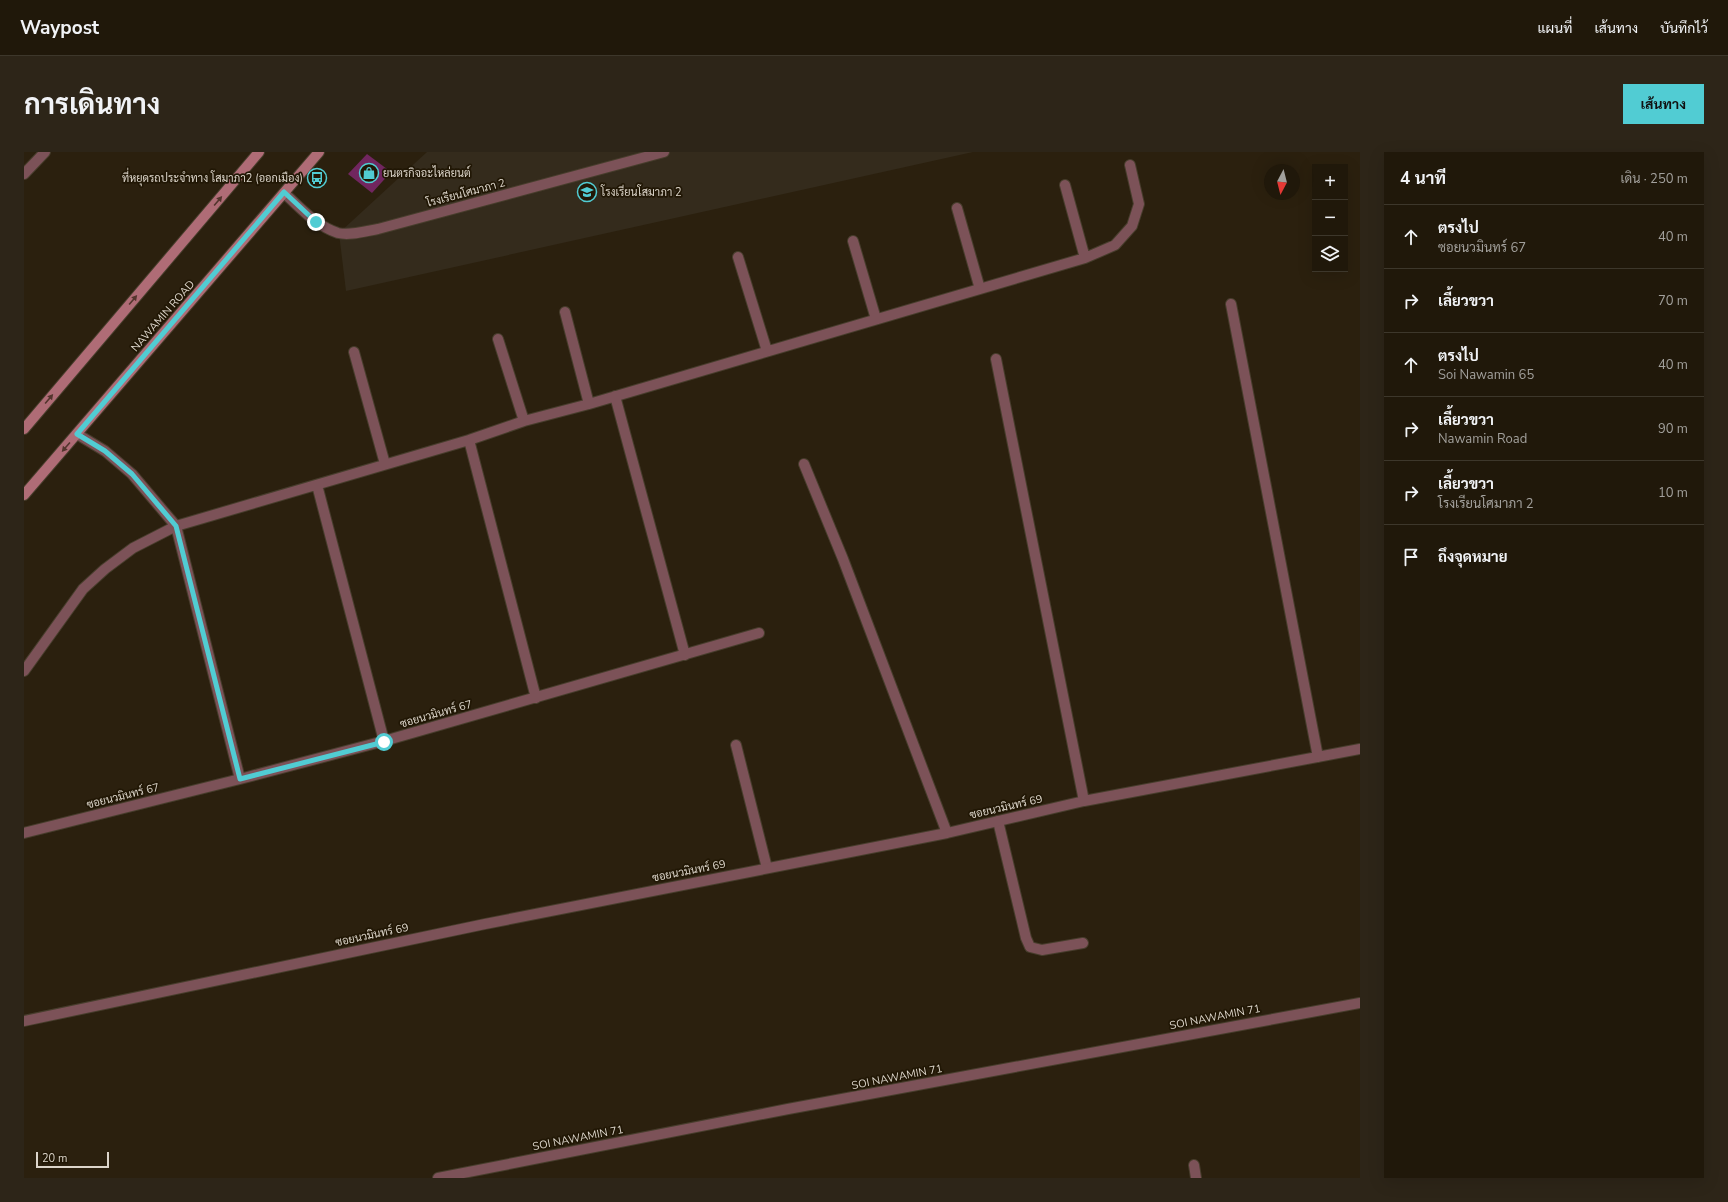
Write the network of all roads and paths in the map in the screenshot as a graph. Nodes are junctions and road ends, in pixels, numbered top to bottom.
1 (45, 152) edge
2 (259, 152) edge
3 (319, 152) edge
4 (664, 152) edge
5 (1130, 165) dead end
6 (24, 174) edge
7 (1064, 185) dead end
8 (284, 192) junction
9 (957, 208) dead end
10 (854, 241) dead end
11 (738, 257) dead end
12 (1084, 258) junction
13 (980, 289) junction
14 (1231, 304) dead end
15 (565, 312) dead end
16 (876, 320) junction
17 (498, 339) dead end
18 (767, 351) junction
19 (354, 352) dead end
20 (996, 359) dead end
21 (615, 396) junction
22 (589, 404) junction
23 (524, 421) junction
24 (24, 429) edge
25 (77, 434) junction
26 (469, 440) junction
27 (385, 464) junction
28 (804, 464) dead end
29 (317, 485) junction
30 (24, 495) edge
31 (176, 526) junction
32 (759, 633) dead end
33 (685, 655) junction
34 (24, 671) edge
35 (536, 698) junction
36 (384, 742) junction
37 (736, 745) dead end
38 (1360, 749) edge
39 (1318, 757) junction
40 (240, 779) junction
41 (1084, 801) junction
42 (998, 821) junction
43 (24, 833) edge
44 (947, 833) junction
45 (767, 868) junction
46 (1083, 943) dead end
47 (1360, 1003) edge
48 (24, 1021) edge
49 (1194, 1165) dead end
50 (438, 1178) edge
51 (1196, 1178) edge

1 - 6 street
24 -> 2 main road
3 - 8 main road, NAWAMIN ROAD
4 - 8 street, โรงเรียนโศมาภา 2
5 - 12 street
7 - 12 street
8 - 25 main road, NAWAMIN ROAD
9 - 13 street
10 - 16 street
11 - 18 street
12 - 13 street
13 - 16 street
14 - 39 street
15 - 22 street
16 - 18 street
17 - 23 street
18 - 21 street
19 - 27 street
20 - 41 street
21 - 22 street
21 - 33 street
22 - 23 street
23 - 26 street
25 -> 30 main road, NAWAMIN ROAD
25 - 31 street
26 - 27 street
26 - 35 street
27 - 29 street
28 - 44 street
29 - 31 street
29 - 36 street
31 - 34 street
31 - 40 street
32 - 33 street, ซอยนวมินทร์ 67
33 - 35 street, ซอยนวมินทร์ 67
35 - 36 street, ซอยนวมินทร์ 67
36 - 40 street, ซอยนวมินทร์ 67
37 - 45 street
38 - 39 street, ซอยนวมินทร์ 69
39 - 41 street, ซอยนวมินทร์ 69
40 - 43 street, ซอยนวมินทร์ 67
41 - 42 street, ซอยนวมินทร์ 69
42 - 44 street, ซอยนวมินทร์ 69
42 - 46 street
44 - 45 street, ซอยนวมินทร์ 69
45 - 48 street, ซอยนวมินทร์ 69
47 - 50 street, SOI NAWAMIN 71
49 - 51 street

